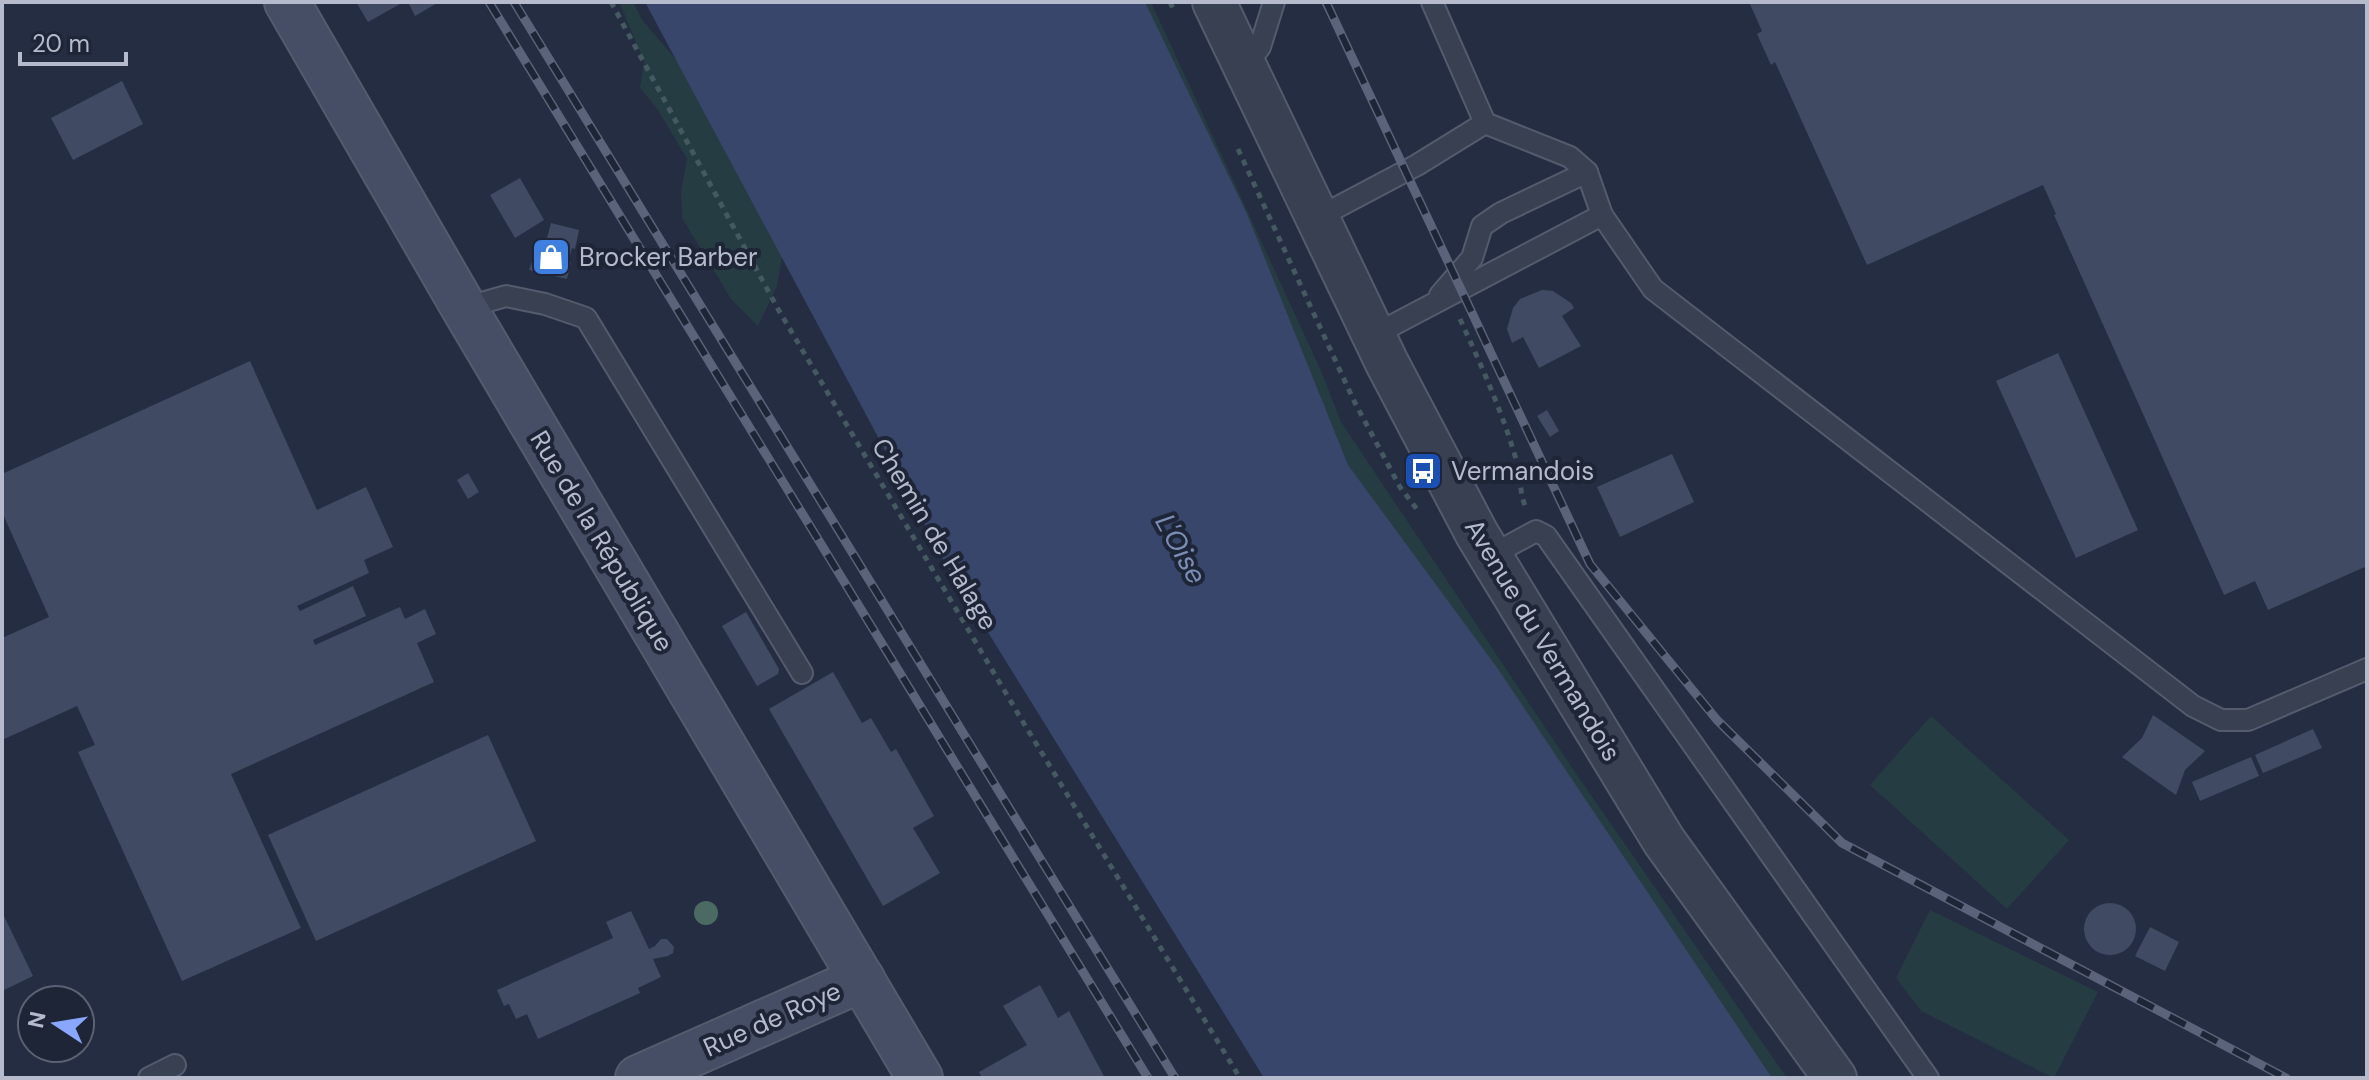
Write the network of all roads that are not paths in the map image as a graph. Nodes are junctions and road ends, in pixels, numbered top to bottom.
1 (287, 2) edge
2 (1214, 2) edge
3 (1274, 2) edge
4 (1432, 2) edge
5 (1244, 67) junction
6 (1485, 123) junction
7 (1587, 172) junction
8 (1602, 215) junction
9 (1317, 218) junction
10 (1440, 300) junction
11 (464, 308) junction
12 (1374, 335) junction
13 (1490, 556) junction
14 (2367, 669) edge
15 (802, 673) dead end
16 (862, 979) junction
17 (175, 1065) dead end
18 (149, 1078) edge
19 (638, 1078) edge
20 (920, 1078) edge
21 (1835, 1078) edge
22 (1928, 1078) edge

1 - 11 main road, Rue de la République
2 - 5 street, Avenue du Vermandois
3 - 5 lane
4 - 6 lane
5 - 9 street, Avenue du Vermandois
6 - 7 lane
6 - 9 lane
7 - 8 lane
7 - 10 lane
8 - 10 lane
8 - 14 lane
9 - 12 street, Avenue du Vermandois
10 - 12 lane
11 - 15 lane
11 - 16 main road, Rue de la République
12 - 13 street, Avenue du Vermandois
13 - 21 street, Avenue du Vermandois
13 - 22 lane
16 - 19 main road, Rue de Roye
16 - 20 main road, Rue de la République
17 - 18 lane

